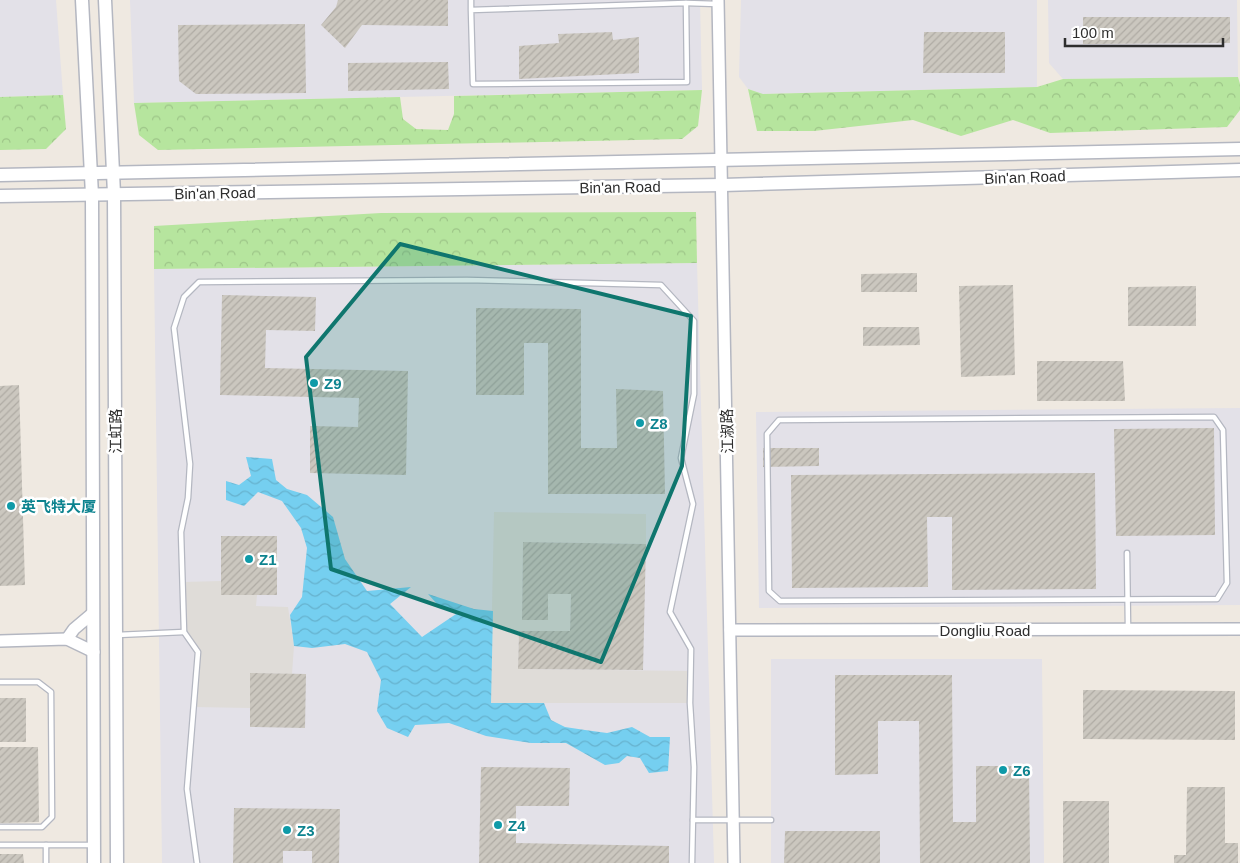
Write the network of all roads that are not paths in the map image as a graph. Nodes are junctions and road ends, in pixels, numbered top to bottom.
1 (82, 0) edge
2 (104, 0) edge
3 (471, 0) edge
4 (718, 2) edge
5 (686, 3) junction
6 (472, 10) junction
7 (1240, 149) edge
8 (720, 161) junction
9 (1240, 170) edge
10 (112, 172) junction
11 (91, 174) junction
12 (0, 175) edge
13 (723, 186) junction
14 (114, 194) junction
15 (92, 195) junction
16 (0, 196) edge
17 (1127, 553) dead end
18 (1127, 598) junction
19 (93, 613) junction
20 (1128, 629) junction
21 (1240, 629) edge
22 (730, 630) junction
23 (184, 632) junction
24 (116, 636) junction
25 (67, 639) junction
26 (0, 641) edge
27 (94, 652) junction
28 (0, 682) edge
29 (693, 820) junction
30 (733, 820) junction
31 (770, 820) dead end
32 (0, 827) edge
33 (46, 845) junction
34 (94, 845) junction
35 (0, 846) edge
36 (46, 863) edge
37 (94, 863) edge
38 (117, 863) edge
39 (197, 863) edge
40 (692, 863) edge
41 (734, 863) edge

1 - 11 main road, 江虹路
2 - 10 main road, 江虹路
3 - 6 lane
4 - 5 lane
4 - 8 street, 江淑路
5 - 6 lane
5 - 6 lane
7 - 8 main road, Bin'an Road
8 - 10 main road, Bin'an Road
8 - 13 street, 江淑路
9 - 13 main road, Bin'an Road
10 - 11 main road, Bin'an Road
10 - 14 main road, 江虹路
11 - 12 main road, Bin'an Road
11 - 15 main road, 江虹路
13 - 14 main road, Bin'an Road
13 - 22 street, 江淑路
14 - 15 main road, Bin'an Road
14 - 24 main road, 江虹路
15 - 16 main road, Bin'an Road
15 - 19 main road, 江虹路
17 - 18 lane
18 - 18 lane
18 - 20 lane
19 - 25 street
19 - 27 main road, 江虹路
20 - 21 street, Dongliu Road
20 - 22 street, Dongliu Road
22 - 30 street, 江淑路
23 - 24 lane
23 - 29 lane
23 - 39 lane
24 - 38 main road, 江虹路
25 - 26 street
25 - 27 street
27 - 34 main road, 江虹路
28 - 32 lane
29 - 30 lane
29 - 40 lane
30 - 31 lane
30 - 41 street, 江淑路
33 - 34 lane
33 - 35 lane
33 - 36 lane
34 - 37 main road, 江虹路

